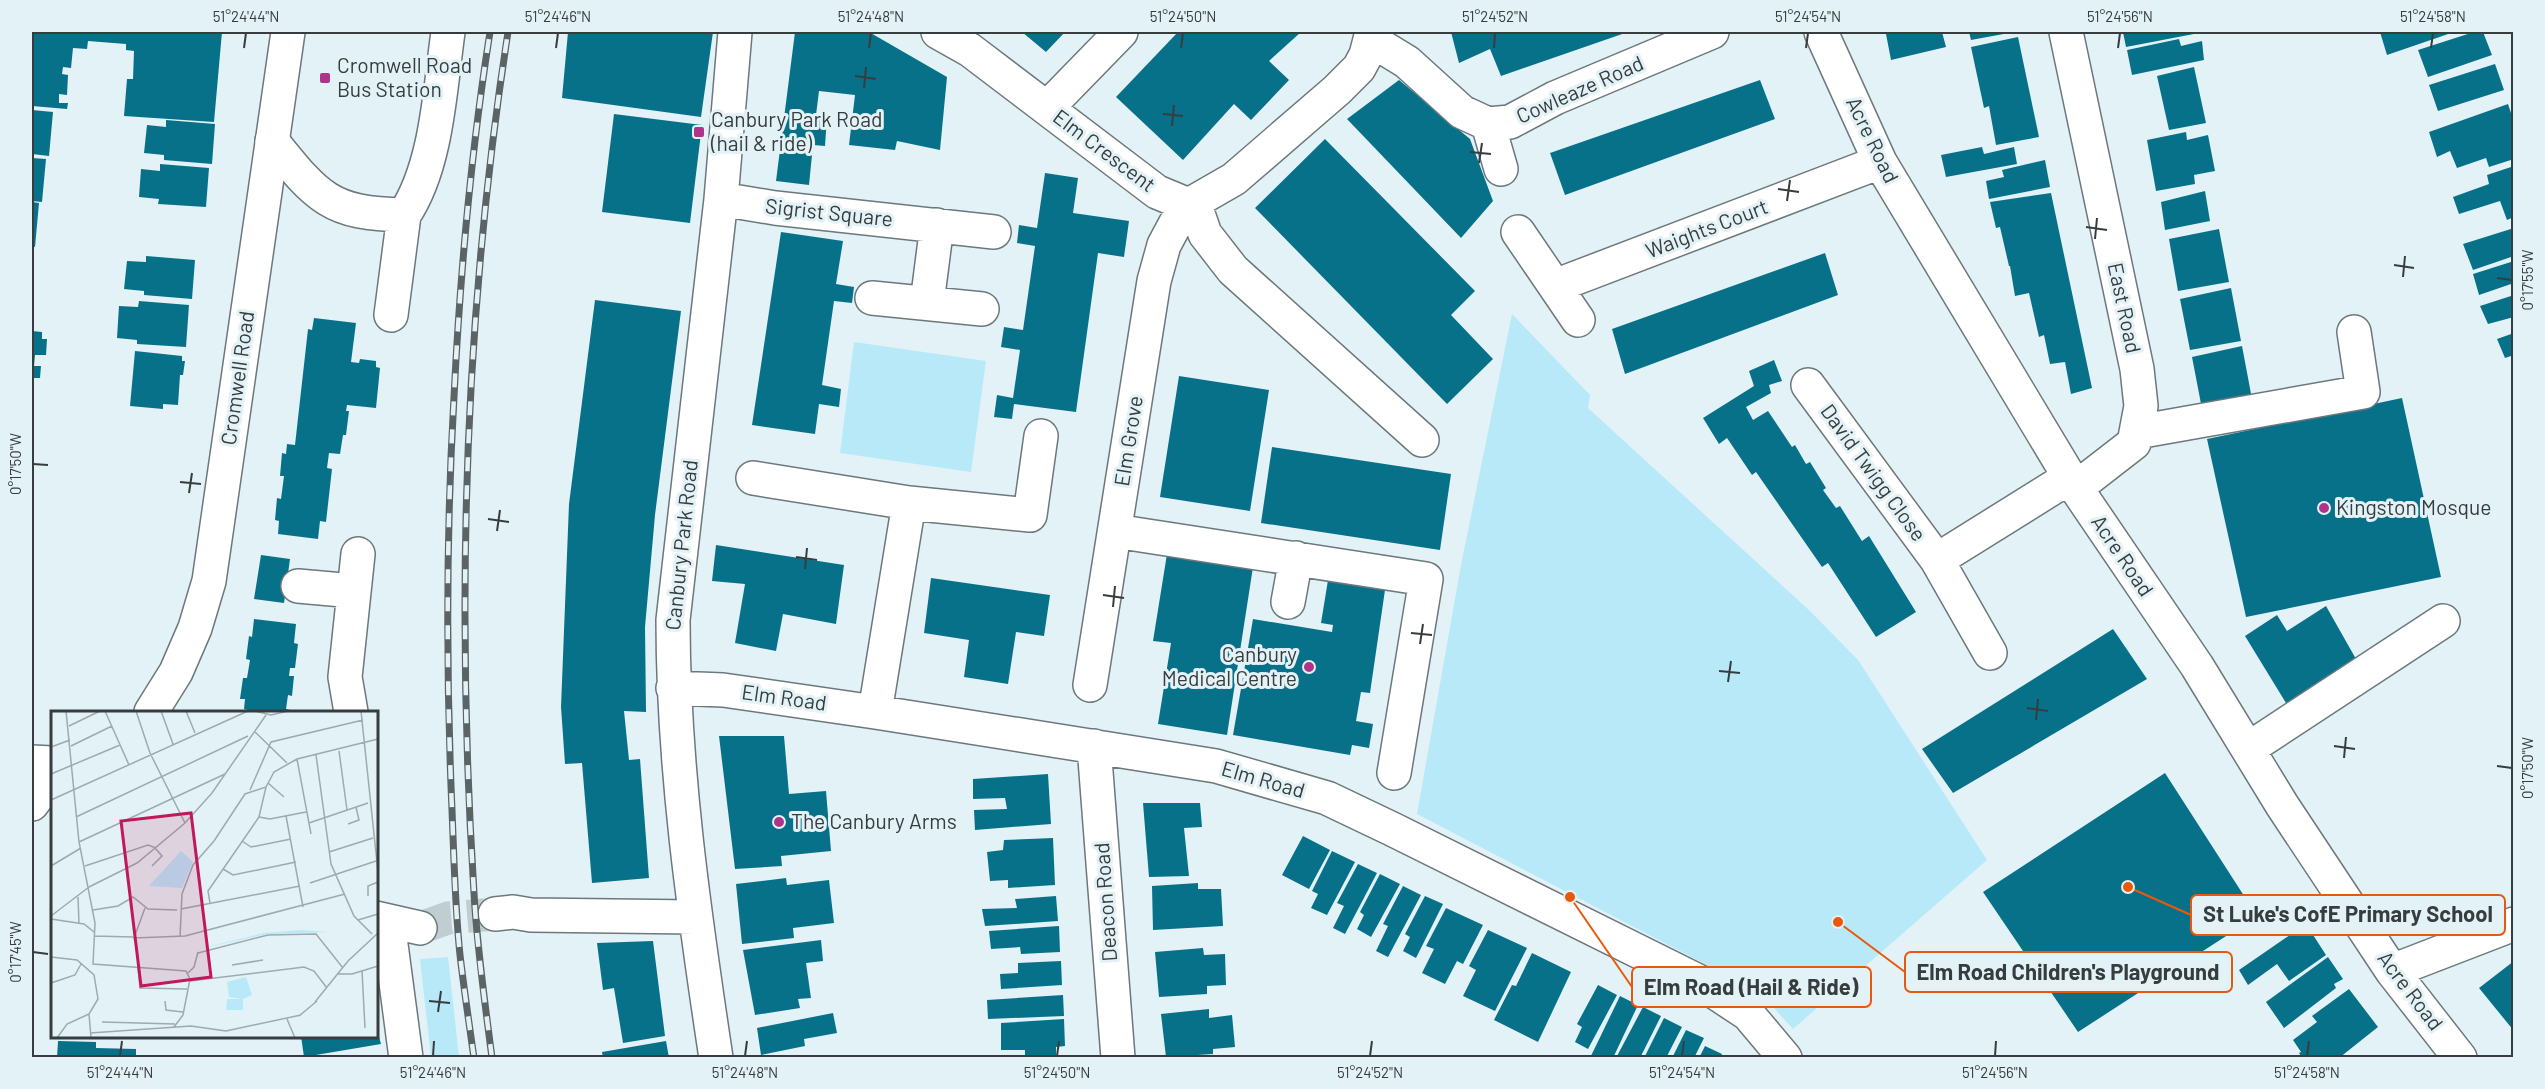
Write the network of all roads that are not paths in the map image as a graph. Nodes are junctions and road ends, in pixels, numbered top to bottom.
1 (288, 32) edge
2 (448, 32) edge
3 (736, 32) edge
4 (938, 32) edge
5 (1121, 32) edge
6 (1713, 32) edge
7 (1821, 32) edge
8 (2066, 32) edge
9 (1372, 36) edge
10 (1047, 108) junction
11 (1488, 124) junction
12 (272, 141) junction
13 (1880, 162) junction
14 (1501, 169) dead end
15 (721, 199) junction
16 (1190, 203) junction
17 (404, 215) junction
18 (937, 225) junction
19 (994, 232) dead end
20 (1518, 232) dead end
21 (1555, 286) junction
22 (872, 298) dead end
23 (927, 303) junction
24 (982, 309) dead end
25 (391, 315) dead end
26 (1578, 320) dead end
27 (2354, 332) dead end
28 (1808, 385) dead end
29 (2137, 432) junction
30 (1041, 436) dead end
31 (1422, 440) dead end
32 (753, 478) dead end
33 (2073, 482) junction
34 (909, 503) junction
35 (1115, 531) junction
36 (358, 554) dead end
37 (1296, 558) junction
38 (1937, 560) junction
39 (298, 586) dead end
40 (354, 591) junction
41 (1288, 602) dead end
42 (2443, 621) dead end
43 (1990, 653) dead end
44 (1090, 685) dead end
45 (673, 688) junction
46 (152, 711) edge
47 (351, 711) edge
48 (875, 712) junction
49 (1094, 746) junction
50 (2248, 749) junction
51 (32, 762) edge
52 (51, 763) edge
53 (1394, 773) dead end
54 (51, 778) edge
55 (32, 804) edge
56 (495, 914) tunnel mouth
57 (695, 917) junction
58 (382, 920) edge
59 (2514, 924) edge
60 (420, 928) tunnel mouth
61 (2392, 971) junction
62 (406, 1058) edge
63 (716, 1058) edge
64 (1118, 1058) edge
65 (1785, 1058) edge
66 (2460, 1058) edge

1 - 12 street, Cromwell Road
2 - 17 street
3 - 15 street, Canbury Park Road
4 - 10 street, Elm Crescent
5 - 10 street
6 - 11 street, Cowleaze Road
7 - 13 street, Acre Road
8 - 29 street, East Road
9 - 11 street, Cowleaze Road
9 - 16 street
10 - 16 street, Elm Crescent
11 - 14 street
12 - 17 street
12 - 46 street, Cromwell Road
13 - 21 street, Waights Court
13 - 33 street, Acre Road
15 - 18 street, Sigrist Square
15 - 45 street, Canbury Park Road
16 - 31 street
16 - 35 street, Elm Grove
17 - 25 street
18 - 19 street, Sigrist Square
18 - 23 street
20 - 21 street
21 - 26 street
22 - 23 street
23 - 24 street
27 - 29 street
28 - 38 street, David Twigg Close
29 - 33 street
30 - 34 street
32 - 34 street
33 - 38 street, David Twigg Close
33 - 50 street, Acre Road
34 - 48 street
35 - 37 street
35 - 44 street, Elm Grove
36 - 40 street
37 - 41 street
37 - 53 street
38 - 43 street, David Twigg Close
39 - 40 street
40 - 47 street
42 - 50 street
45 - 48 street, Elm Road
45 - 57 street, Canbury Park Road
48 - 49 street, Elm Road
49 - 64 street, Deacon Road
49 - 65 street, Elm Road
50 - 61 street, Acre Road
51 - 52 street
54 - 55 street
56 - 57 street
57 - 63 street, Canbury Park Road
58 - 60 street
58 - 62 street
59 - 61 street
61 - 66 street, Acre Road

